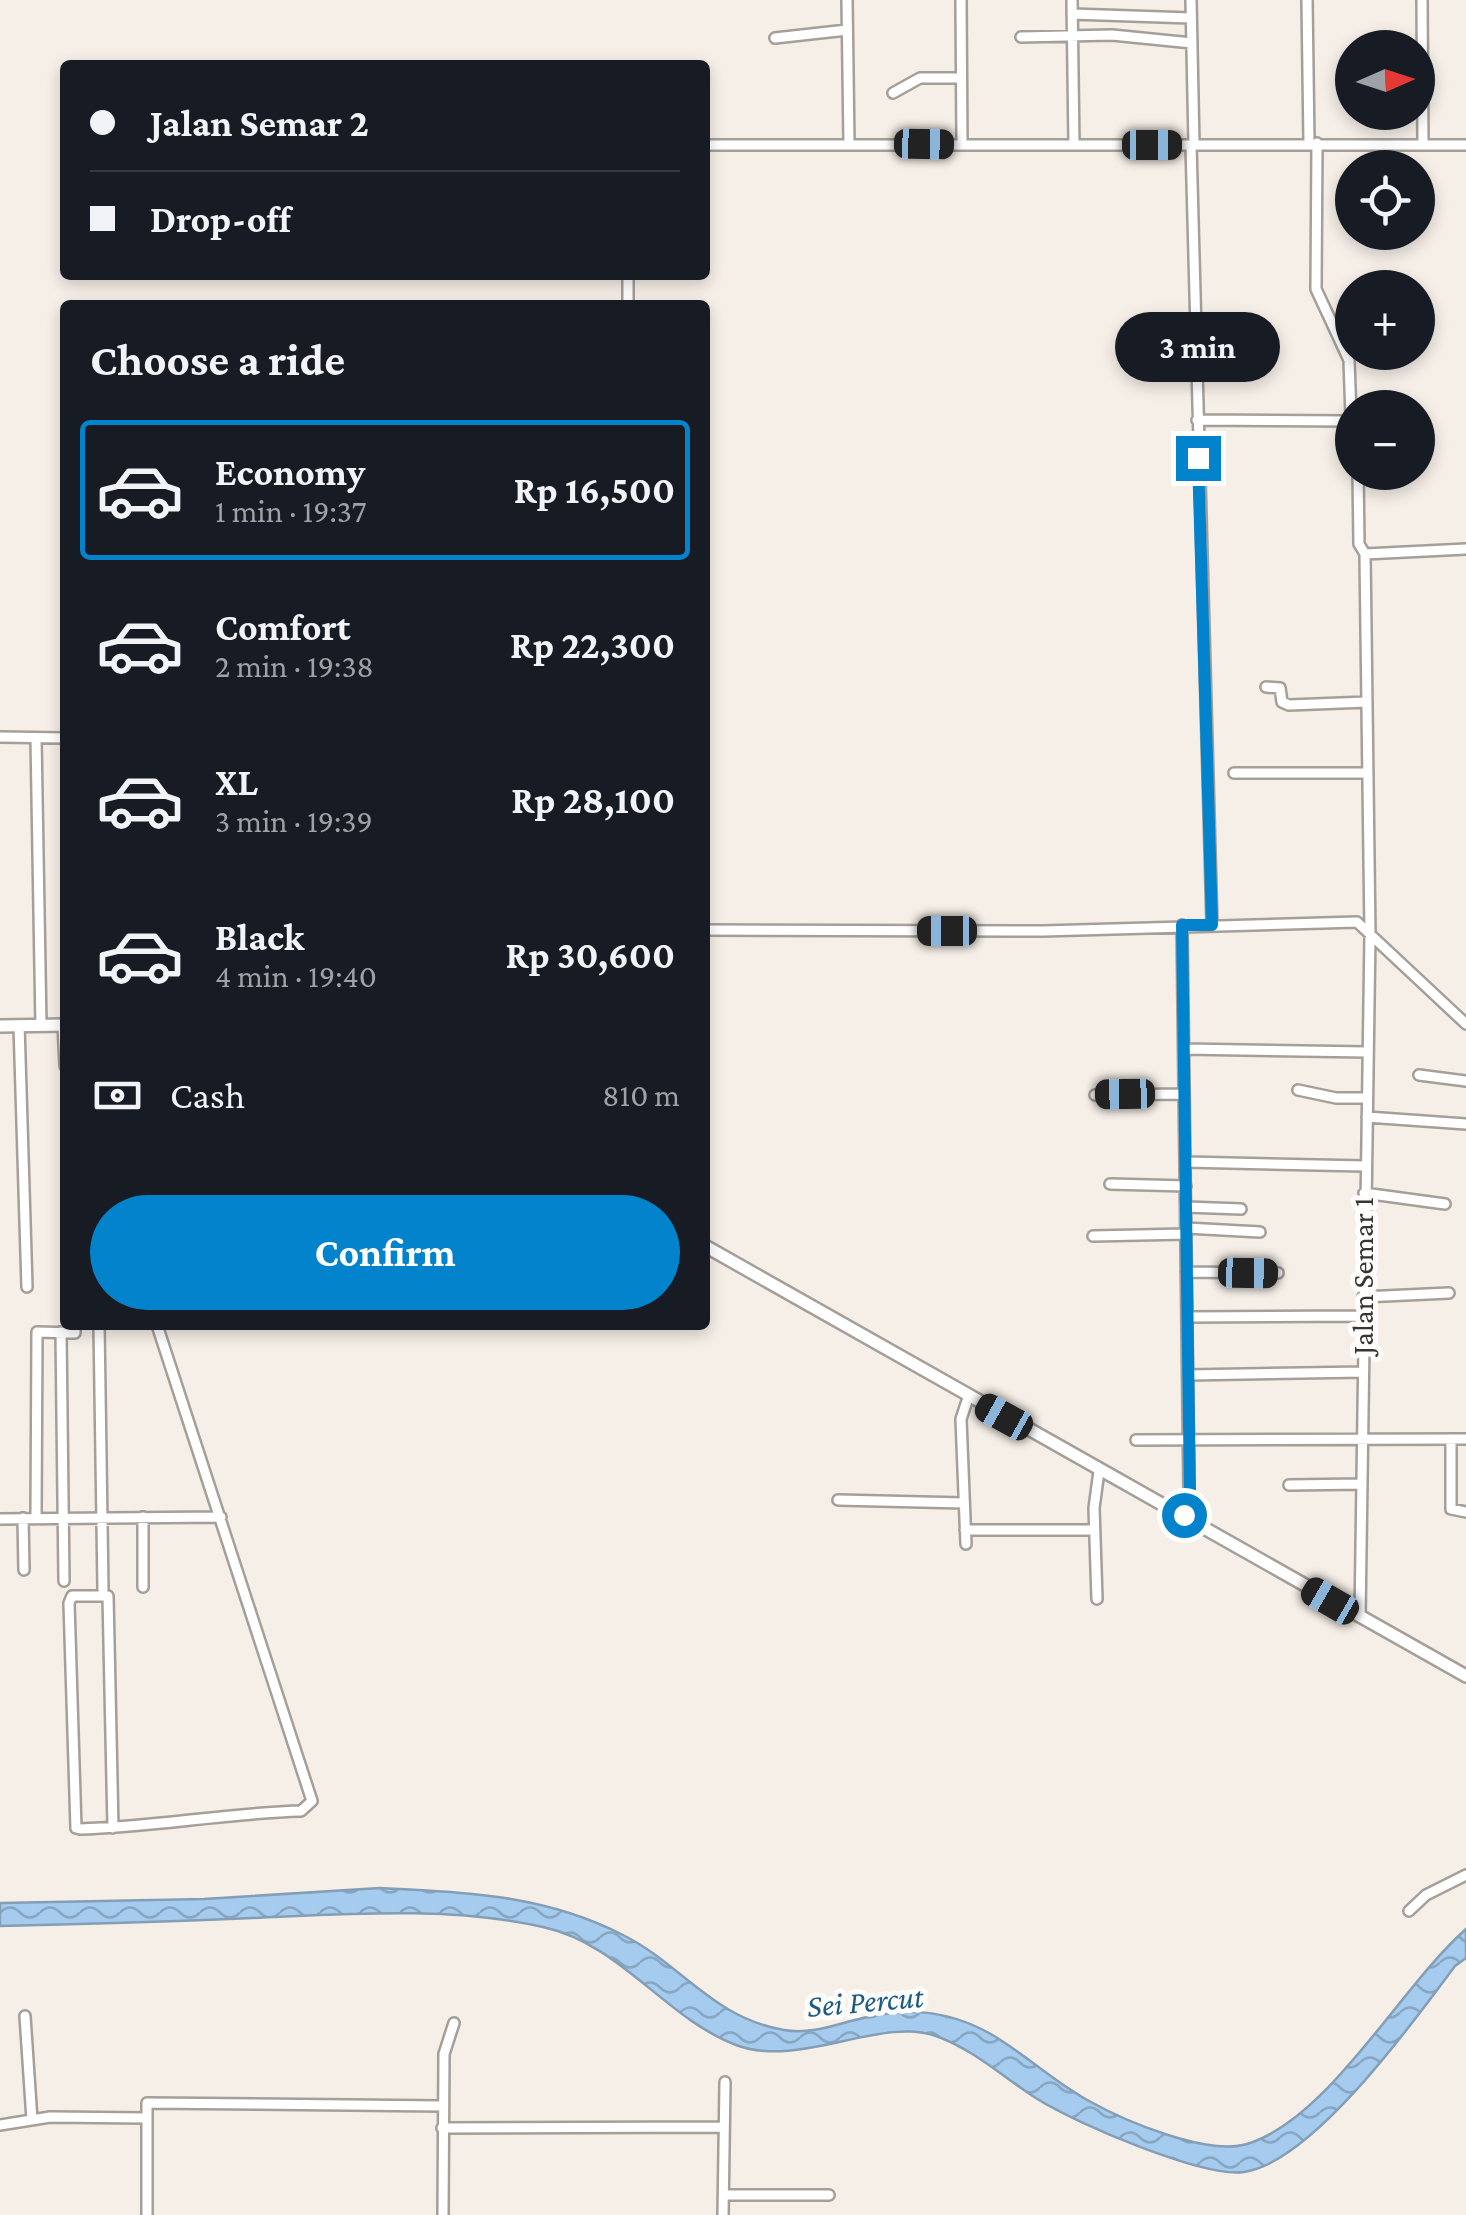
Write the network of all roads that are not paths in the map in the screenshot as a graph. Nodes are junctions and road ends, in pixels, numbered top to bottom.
1 (847, 0) edge
2 (960, 0) edge
3 (1072, 0) edge
4 (1191, 0) edge
5 (1308, 0) edge
6 (1422, 0) edge
7 (1072, 14) junction
8 (1191, 18) junction
9 (847, 30) junction
10 (1021, 37) dead end
11 (775, 38) dead end
12 (1073, 39) junction
13 (1192, 44) junction
14 (961, 78) junction
15 (892, 93) dead end
16 (849, 143) junction
17 (1313, 143) junction
18 (1466, 144) edge
19 (710, 145) edge
20 (962, 145) junction
21 (1074, 145) junction
22 (1424, 145) junction
23 (1192, 146) junction
24 (1350, 390) edge
25 (1197, 420) junction
26 (1335, 421) edge
27 (1358, 490) edge
28 (1466, 549) edge
29 (1365, 554) junction
30 (1266, 687) dead end
31 (1367, 702) junction
32 (0, 737) edge
33 (36, 738) junction
34 (60, 738) edge
35 (1234, 772) dead end
36 (1368, 773) junction
37 (1182, 925) junction
38 (1212, 925) junction
39 (710, 930) edge
40 (1369, 943) junction
41 (1466, 1024) edge
42 (19, 1025) junction
43 (60, 1025) edge
44 (0, 1026) edge
45 (41, 1026) junction
46 (1184, 1049) junction
47 (1367, 1052) junction
48 (1418, 1075) dead end
49 (1466, 1081) edge
50 (1298, 1090) dead end
51 (1184, 1094) junction
52 (1095, 1095) dead end
53 (1367, 1098) junction
54 (1366, 1117) junction
55 (1466, 1124) edge
56 (1186, 1162) junction
57 (1364, 1166) junction
58 (1110, 1184) dead end
59 (1186, 1186) junction
60 (1364, 1194) junction
61 (1445, 1204) dead end
62 (1186, 1207) junction
63 (1241, 1209) dead end
64 (1186, 1231) junction
65 (1260, 1232) dead end
66 (1092, 1236) dead end
67 (710, 1249) edge
68 (1186, 1272) junction
69 (1278, 1274) dead end
70 (27, 1288) dead end
71 (1449, 1292) dead end
72 (1363, 1297) junction
73 (1363, 1316) junction
74 (1187, 1317) junction
75 (74, 1330) edge
76 (99, 1330) edge
77 (158, 1330) edge
78 (62, 1332) junction
79 (1363, 1372) junction
80 (1188, 1375) junction
81 (968, 1398) junction
82 (1362, 1437) junction
83 (1450, 1438) junction
84 (1189, 1439) junction
85 (1466, 1439) edge
86 (1136, 1440) dead end
87 (1099, 1471) junction
88 (1362, 1484) junction
89 (1290, 1485) dead end
90 (838, 1500) dead end
91 (964, 1503) junction
92 (1466, 1512) edge
93 (221, 1516) junction
94 (1184, 1516) junction
95 (36, 1517) junction
96 (102, 1517) junction
97 (143, 1517) junction
98 (23, 1518) junction
99 (63, 1518) junction
100 (0, 1519) edge
101 (966, 1530) junction
102 (1094, 1530) junction
103 (966, 1544) dead end
104 (24, 1570) dead end
105 (64, 1581) dead end
106 (143, 1587) dead end
107 (103, 1590) dead end
108 (1097, 1599) dead end
109 (1361, 1614) junction
110 (1466, 1676) edge
111 (112, 1828) junction
112 (1466, 1875) edge
113 (1409, 1911) dead end
114 (25, 2016) dead end
115 (454, 2023) dead end
116 (725, 2082) dead end
117 (442, 2106) junction
118 (146, 2118) junction
119 (32, 2120) junction
120 (0, 2125) edge
121 (724, 2127) junction
122 (442, 2128) junction
123 (725, 2195) junction
124 (829, 2195) dead end
125 (148, 2215) edge
126 (442, 2215) edge
127 (724, 2215) edge

1 - 9 street
2 - 14 street
3 - 7 street
4 - 8 street
5 - 17 street
6 - 22 street
7 - 8 street
7 - 12 street
8 - 13 street
9 - 11 street
9 - 16 street
10 - 12 street
12 - 13 street
12 - 21 street
13 - 23 street
14 - 15 street
14 - 20 street
16 - 19 street
16 - 20 street
17 - 22 street
17 - 23 street
17 - 24 street
18 - 22 street
20 - 21 street
21 - 23 street
23 - 25 street
25 - 26 street
25 - 38 street
27 - 29 street, Jalan Semar 1
28 - 29 street
29 - 31 street, Jalan Semar 1
30 - 31 street
31 - 36 street, Jalan Semar 1
32 - 33 street
33 - 34 street
33 - 45 street
35 - 36 street
36 - 40 street, Jalan Semar 1
37 - 38 street
37 - 39 street
37 - 46 street
38 - 40 street
40 - 41 street
40 - 47 street, Jalan Semar 1
42 - 44 street
42 - 45 street
42 - 70 street
43 - 45 street
46 - 47 street
46 - 51 street
47 - 53 street, Jalan Semar 1
48 - 49 street
50 - 53 street
51 - 52 street
51 - 56 street
53 - 54 street, Jalan Semar 1
54 - 55 street
54 - 57 street, Jalan Semar 1
56 - 57 street
56 - 59 street
57 - 60 street, Jalan Semar 1
58 - 59 street
59 - 62 street
60 - 61 street
60 - 72 street, Jalan Semar 1
62 - 63 street
62 - 64 street
64 - 65 street
64 - 66 street
64 - 68 street
67 - 81 street
68 - 69 street
68 - 74 street
71 - 72 street
72 - 73 street, Jalan Semar 1
73 - 74 street
73 - 79 street, Jalan Semar 1
74 - 80 street
75 - 78 street
76 - 96 street
77 - 93 street
78 - 95 street
78 - 99 street
79 - 80 street
79 - 82 street, Jalan Semar 1
80 - 84 street
81 - 87 street
81 - 91 street
82 - 83 street
82 - 84 street
82 - 88 street, Jalan Semar 1
83 - 85 street
83 - 92 street
84 - 86 street
84 - 94 street
87 - 94 street
87 - 102 street
88 - 89 street
88 - 109 street, Jalan Semar 1
90 - 91 street
91 - 101 street
93 - 97 street
93 - 111 street
94 - 109 street
95 - 98 street
95 - 99 street
96 - 97 street
96 - 99 street
96 - 107 street
97 - 106 street
98 - 100 street
98 - 104 street
99 - 105 street
101 - 102 street
101 - 103 street
102 - 108 street
109 - 110 street
111 - 111 street
112 - 113 street
114 - 119 street
115 - 117 street
116 - 121 street
117 - 118 street
117 - 122 street
118 - 119 street
118 - 125 street
119 - 120 street
121 - 122 street
121 - 123 street
122 - 126 street
123 - 124 street
123 - 127 street

